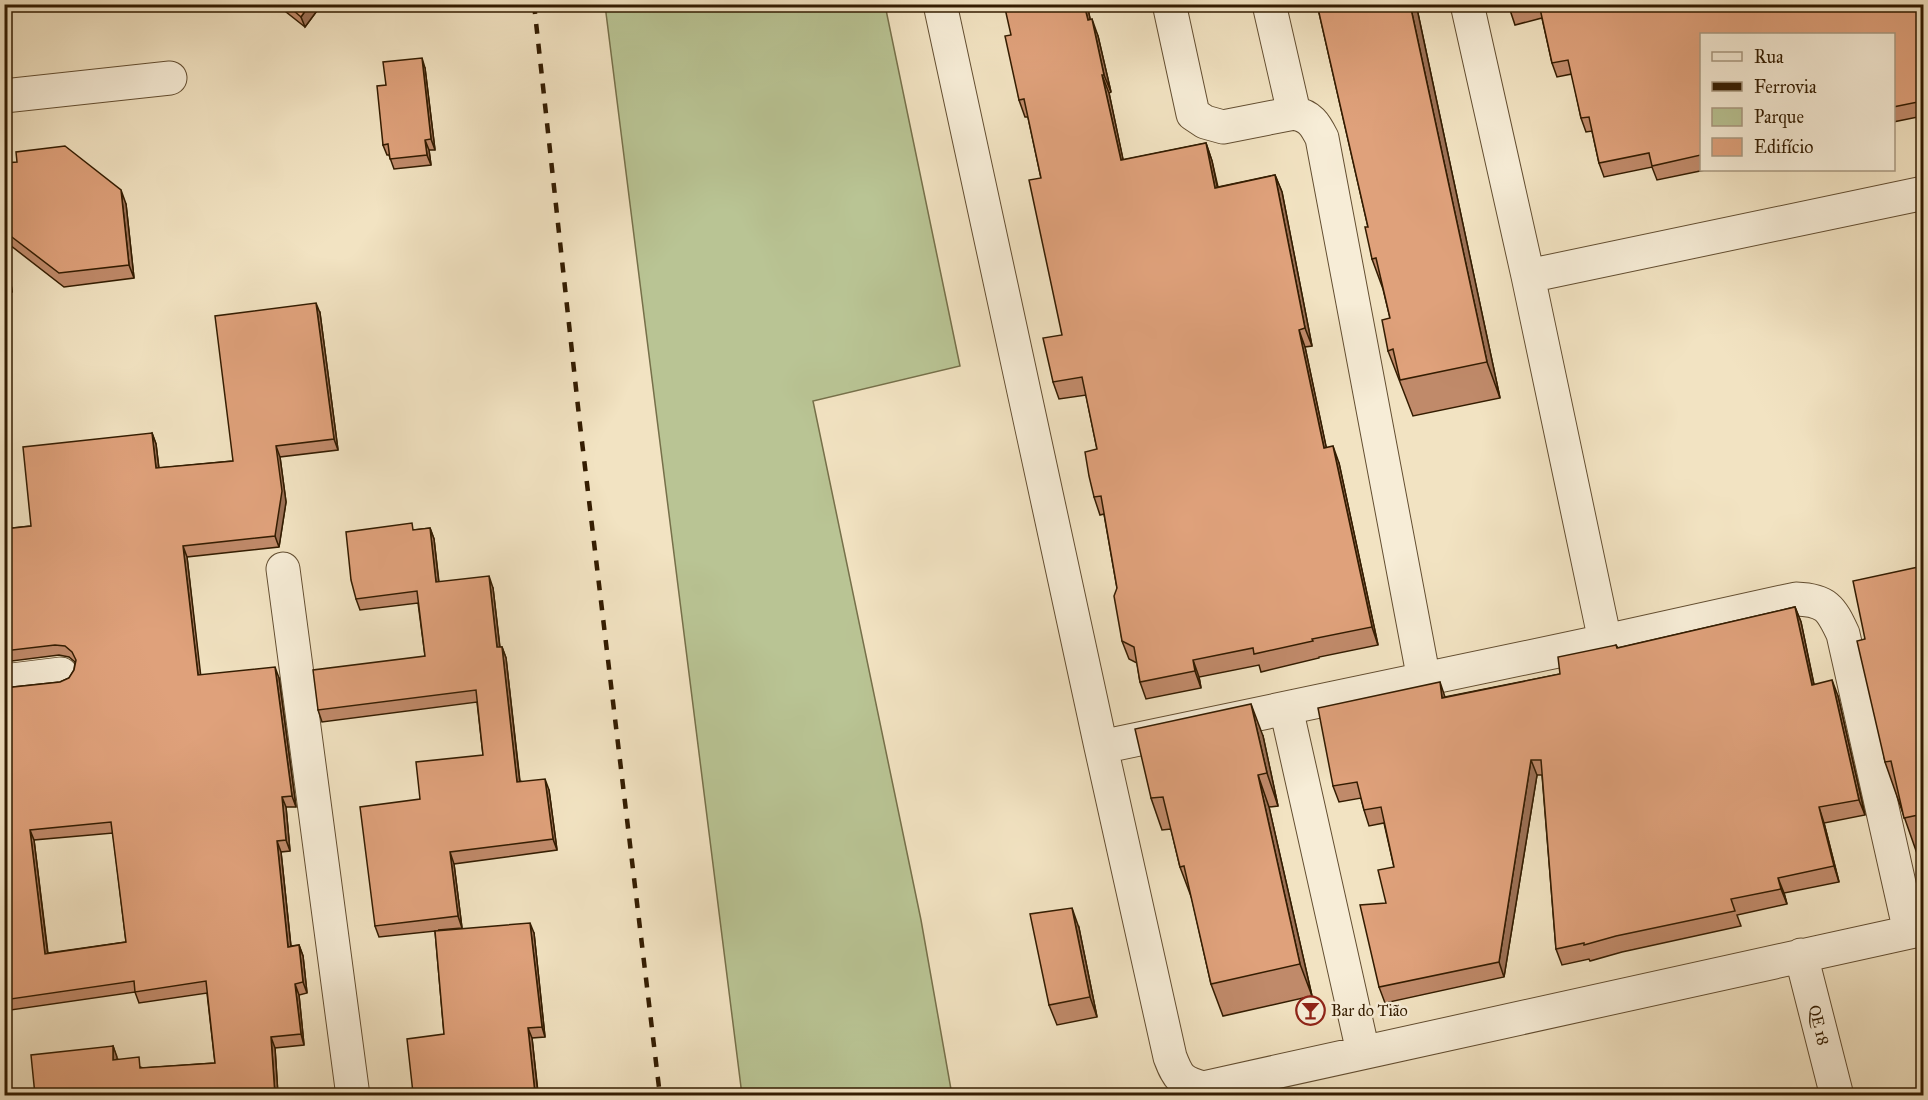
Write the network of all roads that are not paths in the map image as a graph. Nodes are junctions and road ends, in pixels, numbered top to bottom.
1 (940, 4) edge
2 (1171, 4) edge
3 (1269, 4) edge
4 (1467, 4) edge
5 (170, 78) dead end
6 (4, 96) edge
7 (1294, 113) junction
8 (1923, 193) edge
9 (1528, 276) junction
10 (283, 569) dead end
11 (1605, 641) junction
12 (61, 674) dead end
13 (1424, 680) junction
14 (4, 681) edge
15 (1286, 708) junction
16 (1101, 747) junction
17 (1917, 930) edge
18 (1801, 955) junction
19 (1363, 1052) junction
20 (352, 1095) edge
21 (1837, 1095) edge

1 - 16 street
2 - 7 street
3 - 7 street
4 - 9 street
5 - 6 street
7 - 13 street
8 - 9 street
9 - 11 street
10 - 20 street
11 - 13 street
11 - 17 street
12 - 14 street
13 - 15 street
15 - 16 street
15 - 19 street
16 - 19 street
17 - 18 street
18 - 19 street
18 - 21 street, QE 18

